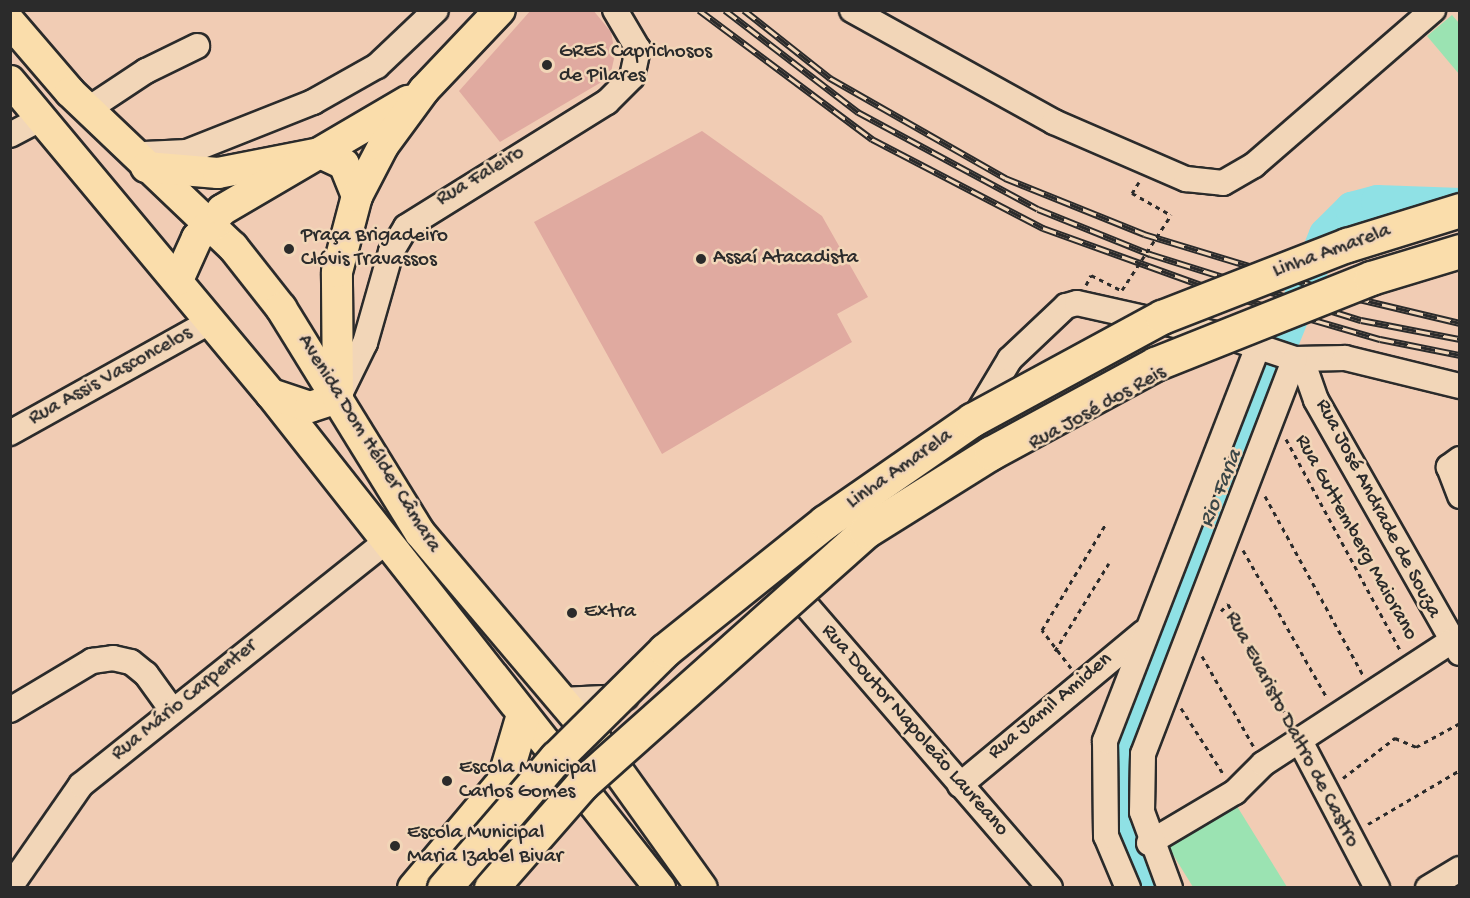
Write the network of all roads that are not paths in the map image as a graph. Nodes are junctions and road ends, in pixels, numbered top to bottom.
1 (436, 10) edge
2 (500, 10) edge
3 (615, 10) edge
4 (852, 10) edge
5 (1433, 10) edge
6 (10, 22) edge
7 (197, 46) dead end
8 (433, 80) junction
9 (10, 81) edge
10 (87, 110) junction
11 (42, 118) junction
12 (10, 135) edge
13 (320, 153) junction
14 (138, 160) junction
15 (357, 196) junction
16 (1460, 210) edge
17 (209, 222) junction
18 (1460, 251) edge
19 (178, 280) junction
20 (210, 321) junction
21 (1190, 327) junction
22 (1282, 354) junction
23 (1460, 386) edge
24 (271, 394) junction
25 (338, 398) junction
26 (10, 434) edge
27 (1460, 459) edge
28 (933, 467) junction
29 (1460, 496) edge
30 (387, 541) junction
31 (780, 575) junction
32 (1144, 632) junction
33 (1455, 648) edge
34 (640, 694) junction
35 (10, 710) edge
36 (172, 710) junction
37 (569, 710) junction
38 (522, 718) junction
39 (598, 743) junction
40 (1301, 743) junction
41 (567, 772) junction
42 (960, 785) junction
43 (474, 817) junction
44 (1149, 843) junction
45 (1460, 869) edge
46 (10, 887) edge
47 (414, 888) edge
48 (444, 888) edge
49 (491, 888) edge
50 (660, 888) edge
51 (702, 888) edge
52 (1050, 888) edge
53 (1128, 888) edge
54 (1170, 888) edge
55 (1377, 888) edge
56 (1428, 888) edge

1 - 14 street
2 - 8 main road
3 - 25 street, Rua Faleiro
4 - 5 street
6 - 10 main road, Avenida Dom Hélder Câmara
7 - 10 street
8 - 13 main road
8 - 15 main road
9 - 11 main road, Avenida Dom Hélder Câmara
10 - 14 main road, Avenida Dom Hélder Câmara
11 - 12 street
11 - 19 main road, Avenida Dom Hélder Câmara
13 - 14 main road
13 - 15 main road
13 - 17 main road
14 - 17 main road, Avenida Dom Hélder Câmara
15 - 25 main road
16 - 48 highway, Linha Amarela, bridge
17 - 19 main road
17 - 25 main road, Avenida Dom Hélder Câmara
18 - 49 highway, Linha Amarela, bridge
19 - 20 main road, Avenida Dom Hélder Câmara
20 - 24 main road, Avenida Dom Hélder Câmara
20 - 26 street, Rua Assis Vasconcelos
21 - 22 street
21 - 28 street, Rua José dos Reis
21 - 28 street
22 - 23 street
22 - 32 street
22 - 33 street, Rua José Andrade de Souza
22 - 44 street
24 - 25 main road
24 - 30 main road, Avenida Dom Hélder Câmara
25 - 37 main road, Avenida Dom Hélder Câmara
27 - 29 street
28 - 31 street
30 - 36 street, Rua Mário Carpenter
30 - 38 main road, Avenida Dom Hélder Câmara
31 - 34 street
31 - 42 street, Rua Doutor Napoleão Laureano
32 - 42 street, Rua Jamil Amiden
32 - 53 street
33 - 40 street
34 - 37 street
34 - 39 street
35 - 36 street
36 - 46 street, Rua Mário Carpenter
37 - 39 main road, Avenida Dom Hélder Câmara
37 - 41 main road
38 - 41 main road, Avenida Dom Hélder Câmara
38 - 43 highway
39 - 51 main road, Avenida Dom Hélder Câmara
40 - 44 street
40 - 55 street, Rua Evaristo Daltro de Castro
41 - 43 main road
41 - 50 main road, Avenida Dom Hélder Câmara
42 - 52 street, Rua Doutor Napoleão Laureano
43 - 47 highway
44 - 54 street
45 - 56 street

